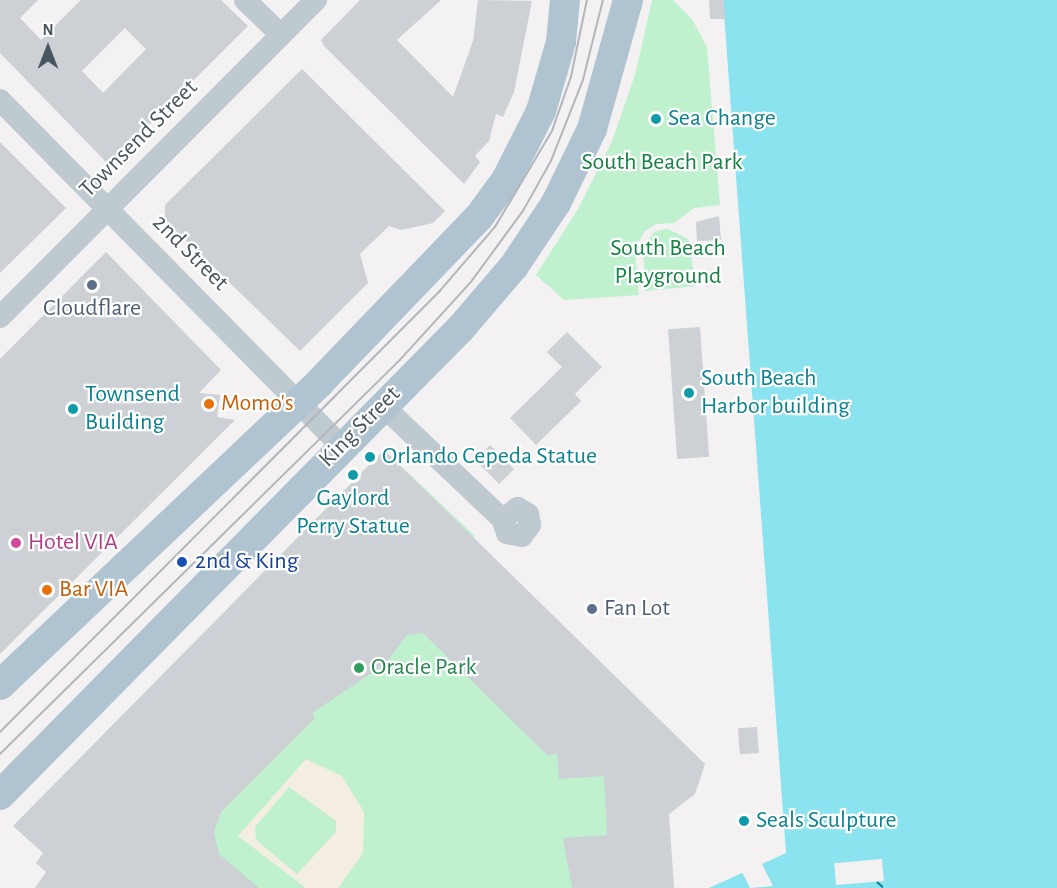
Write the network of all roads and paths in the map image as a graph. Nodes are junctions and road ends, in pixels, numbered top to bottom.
1 (245, 0) edge
2 (316, 0) edge
3 (565, 0) edge
4 (628, 0) edge
5 (280, 35) junction
6 (0, 100) edge
7 (108, 210) junction
8 (0, 317) edge
9 (298, 402) junction
10 (382, 405) junction
11 (341, 446) junction
12 (502, 519) dead end
13 (0, 685) edge
14 (0, 795) edge

1 - 5 street
2 - 5 street, Townsend Street
3 - 9 main road
4 - 10 main road, King Street
5 - 7 street, Townsend Street
6 - 7 street, 2nd Street
7 - 8 street, Townsend Street
7 - 9 street, 2nd Street
9 - 11 street, 2nd Street
9 - 13 main road
10 - 11 main road, King Street
10 - 12 street
11 - 14 main road, King Street

